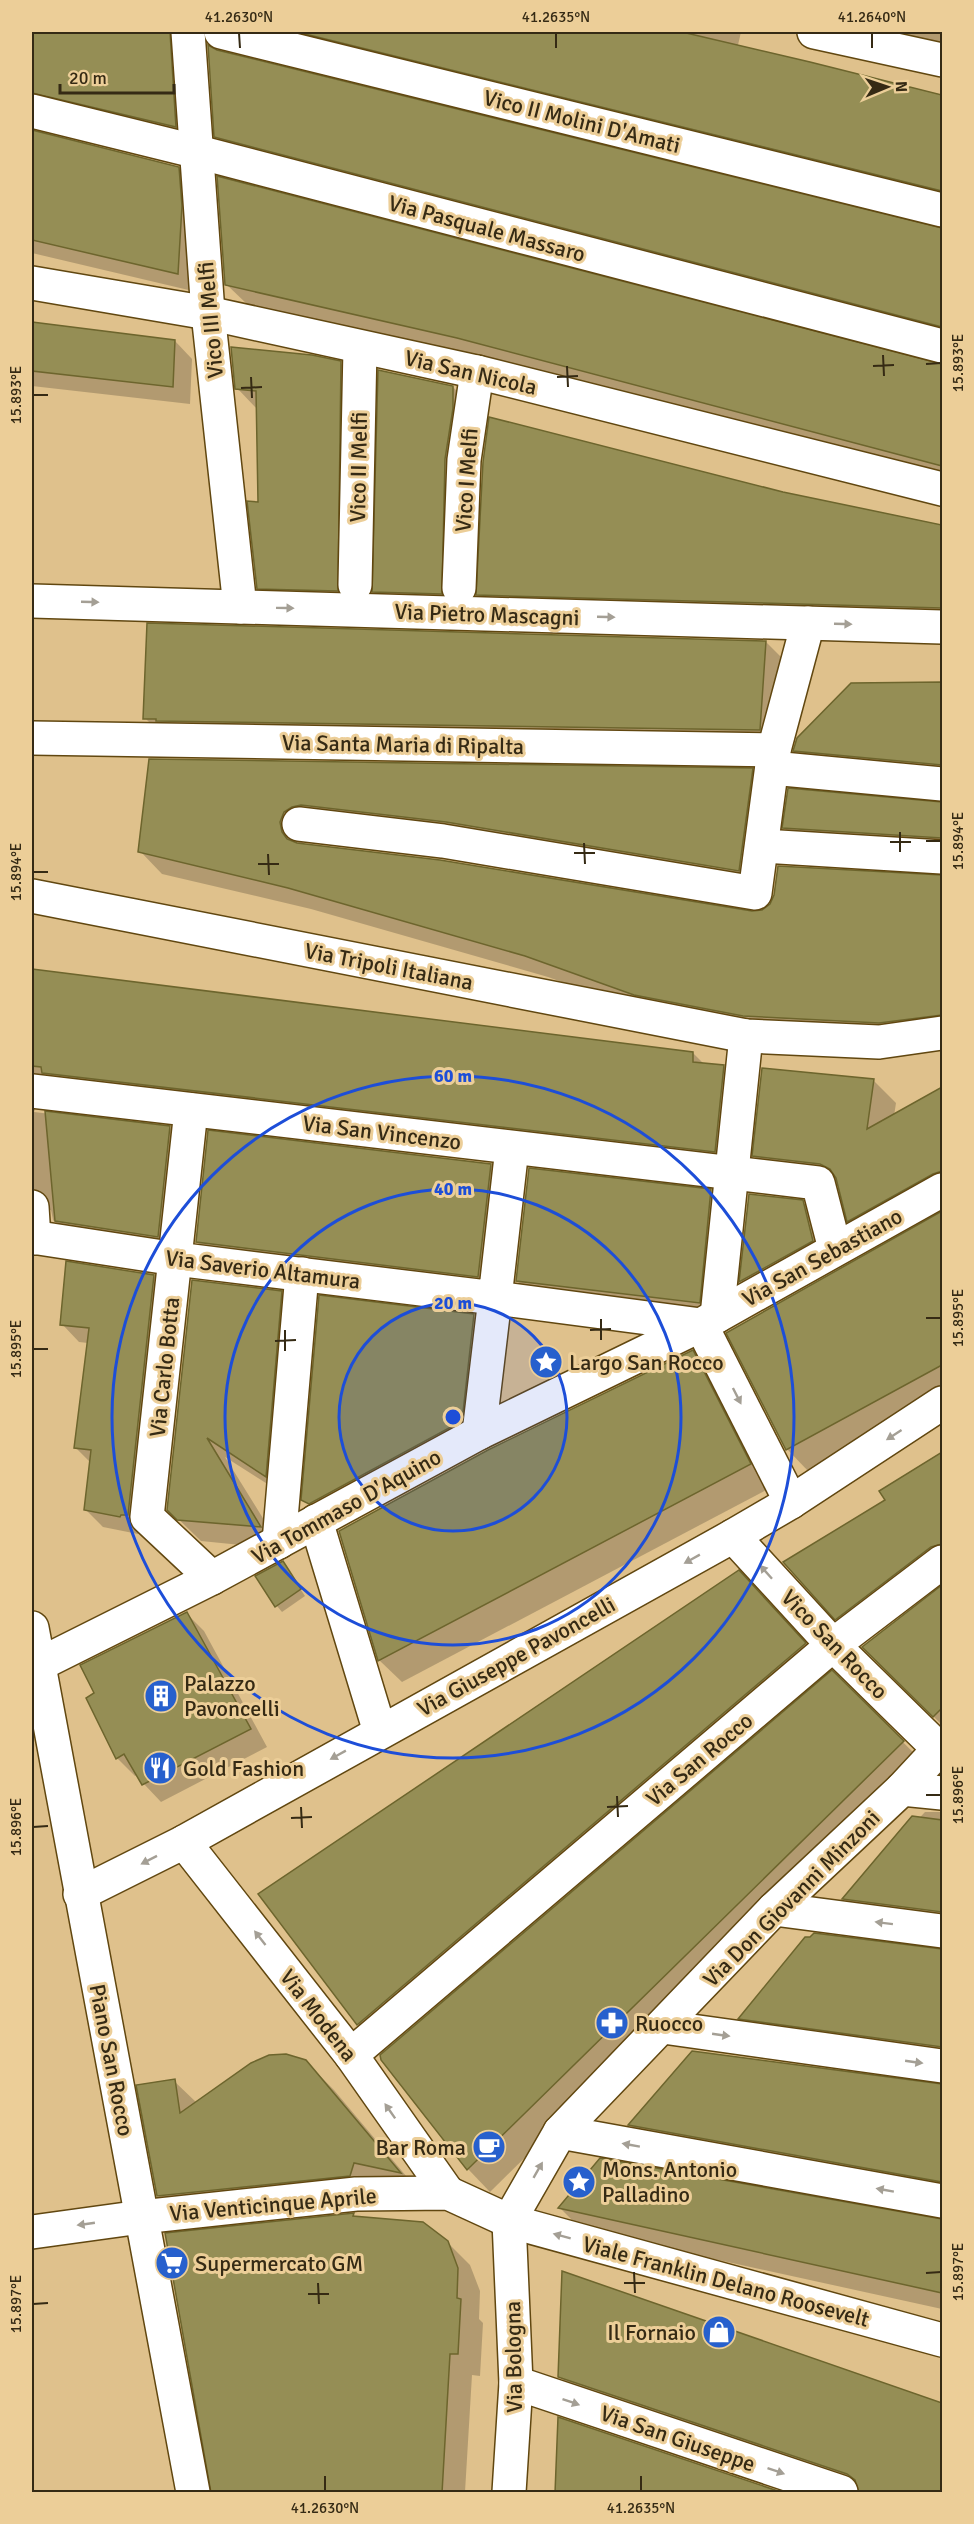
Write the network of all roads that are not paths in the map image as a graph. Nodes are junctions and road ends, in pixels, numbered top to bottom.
1 (188, 32) edge
2 (221, 32) edge
3 (814, 32) edge
4 (942, 60) edge
5 (32, 111) edge
6 (198, 152) junction
7 (942, 210) edge
8 (32, 283) edge
9 (208, 313) junction
10 (942, 346) edge
11 (360, 348) junction
12 (477, 372) junction
13 (942, 489) edge
14 (355, 585) dead end
15 (459, 588) dead end
16 (32, 601) edge
17 (240, 607) junction
18 (808, 623) junction
19 (942, 627) edge
20 (32, 738) edge
21 (773, 759) junction
22 (942, 784) edge
23 (299, 824) dead end
24 (763, 846) junction
25 (942, 856) edge
26 (32, 896) edge
27 (942, 1033) edge
28 (746, 1036) junction
29 (32, 1091) edge
30 (191, 1110) junction
31 (512, 1148) junction
32 (733, 1173) junction
33 (942, 1190) edge
34 (32, 1227) edge
35 (835, 1249) junction
36 (176, 1259) junction
37 (302, 1274) junction
38 (495, 1298) junction
39 (709, 1320) junction
40 (941, 1406) edge
41 (479, 1433) junction
42 (791, 1502) junction
43 (316, 1521) junction
44 (733, 1536) junction
45 (279, 1542) junction
46 (942, 1562) edge
47 (212, 1578) junction
48 (32, 1628) edge
49 (833, 1645) junction
50 (38, 1665) junction
51 (380, 1731) junction
52 (941, 1748) edge
53 (902, 1789) junction
54 (942, 1793) edge
55 (184, 1842) junction
56 (80, 1894) junction
57 (774, 1909) junction
58 (942, 1931) edge
59 (663, 2026) junction
60 (351, 2055) junction
61 (942, 2066) edge
62 (560, 2132) junction
63 (448, 2193) junction
64 (942, 2200) edge
65 (141, 2217) junction
66 (509, 2221) junction
67 (32, 2232) edge
68 (942, 2340) edge
69 (516, 2383) junction
70 (193, 2493) edge
71 (509, 2493) edge
72 (841, 2493) edge

1 - 6 street, Vico III Melfi
2 - 7 street, Vico II Molini D'Amati
3 - 4 street
5 - 6 street, Via Pasquale Massaro
6 - 9 street, Vico III Melfi
6 - 10 street, Via Pasquale Massaro
8 - 9 street, Via San Nicola
9 - 11 street, Via San Nicola
9 - 17 street, Vico III Melfi
11 - 12 street, Via San Nicola
11 - 14 street, Vico II Melfi
12 - 13 street, Via San Nicola
12 - 15 street, Vico I Melfi
16 -> 17 street, Via Pietro Mascagni
17 -> 18 street, Via Pietro Mascagni
18 -> 19 street, Via Pietro Mascagni
18 - 21 street
20 - 21 street, Via Santa Maria di Ripalta
21 - 22 street, Via Santa Maria di Ripalta
21 - 24 street
23 - 24 street
24 - 25 street
26 - 28 street, Via Tripoli Italiana
27 - 28 street, Via Tripoli Italiana
28 - 32 street
29 - 30 street, Via San Vincenzo
30 - 31 street, Via San Vincenzo
30 - 36 street, Via Carlo Botta
31 - 32 street, Via San Vincenzo
31 - 38 street
32 - 35 street, Via San Vincenzo
32 - 39 street
33 - 35 street, Via San Sebastiano
34 - 36 street, Via Saverio Altamura
35 - 39 street, Via San Sebastiano
36 - 37 street, Via Saverio Altamura
36 - 47 street, Via Carlo Botta
37 - 38 street, Via Saverio Altamura
37 - 45 street
38 - 39 street
38 - 41 street
39 - 41 street
39 -> 42 street
40 -> 42 street, Via Giuseppe Pavoncelli
41 - 43 street, Via Tommaso D'Aquino
42 - 44 street, Via Giuseppe Pavoncelli
43 - 45 street, Via Tommaso D'Aquino
43 - 51 street
49 -> 44 street, Vico San Rocco
44 -> 51 street, Via Giuseppe Pavoncelli
45 - 47 street, Via Tommaso D'Aquino
46 - 49 street, Via San Rocco
47 - 50 street, Via Tommaso D'Aquino
48 - 50 street, Piano San Rocco
49 - 52 street, Vico San Rocco
49 - 60 street, Via San Rocco
50 - 56 street, Piano San Rocco
51 -> 55 street, Via Giuseppe Pavoncelli
52 - 53 street, Via Don Giovanni Minzoni
53 - 54 street
53 - 57 street, Via Don Giovanni Minzoni
55 -> 56 street, Via Giuseppe Pavoncelli
60 -> 55 street, Via Modena
56 - 65 street, Piano San Rocco
58 -> 57 street
57 - 59 street, Via Don Giovanni Minzoni
59 -> 61 street
59 - 62 street, Via Don Giovanni Minzoni
63 -> 60 street, Via Modena
64 -> 62 street
66 -> 62 street, Via Don Giovanni Minzoni
63 - 65 street, Via Venticinque Aprile
63 - 66 street, Via Venticinque Aprile
65 -> 67 street, Via Venticinque Aprile
65 - 70 street, Piano San Rocco
68 -> 66 street, Viale Franklin Delano Roosevelt
66 - 69 street, Via Bologna
69 - 71 street, Via Bologna
69 -> 72 street, Via San Giuseppe

